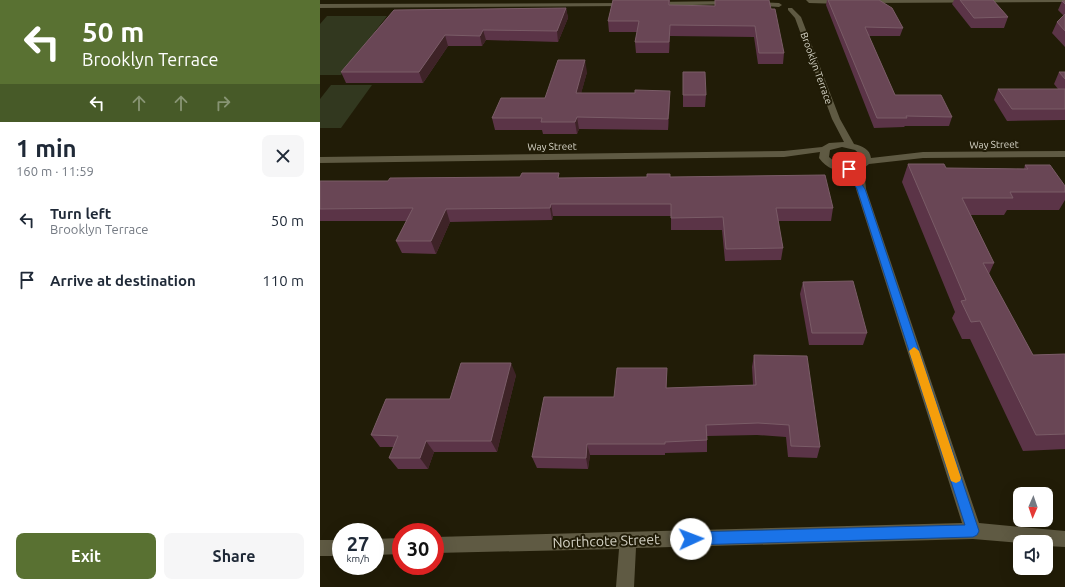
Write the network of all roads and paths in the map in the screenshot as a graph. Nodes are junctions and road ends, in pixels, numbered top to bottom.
1 (1065, 0) edge
2 (777, 2) edge
3 (848, 2) edge
4 (855, 2) edge
5 (738, 3) edge
6 (635, 4) edge
7 (643, 4) edge
8 (320, 6) edge
9 (806, 6) edge
10 (836, 119) junction
11 (836, 144) junction
12 (850, 145) junction
13 (863, 151) junction
14 (824, 154) junction
15 (1065, 154) edge
16 (923, 155) junction
17 (320, 160) edge
18 (867, 161) junction
19 (854, 169) junction
20 (973, 531) junction
21 (1065, 538) edge
22 (628, 540) junction
23 (444, 545) edge
24 (320, 548) edge
25 (332, 548) edge
26 (625, 587) edge

1 - 4 street
2 - 9 street, Brooklyn Terrace
3 - 9 street
5 - 7 street
6 - 8 street
9 - 10 street, Brooklyn Terrace
10 - 11 street, Brooklyn Terrace
10 - 12 street, Brooklyn Terrace
11 - 12 street
11 - 14 street
12 - 13 street
13 - 16 street, Way Street
13 - 18 street
14 - 17 street, Way Street
14 - 19 street
15 - 16 street, Way Street
16 - 18 street, Way Street
18 - 19 street
19 - 20 street
20 - 21 street, Northcote Street
20 - 22 street, Northcote Street
22 - 23 street, Northcote Street
22 - 26 street
24 - 25 street

